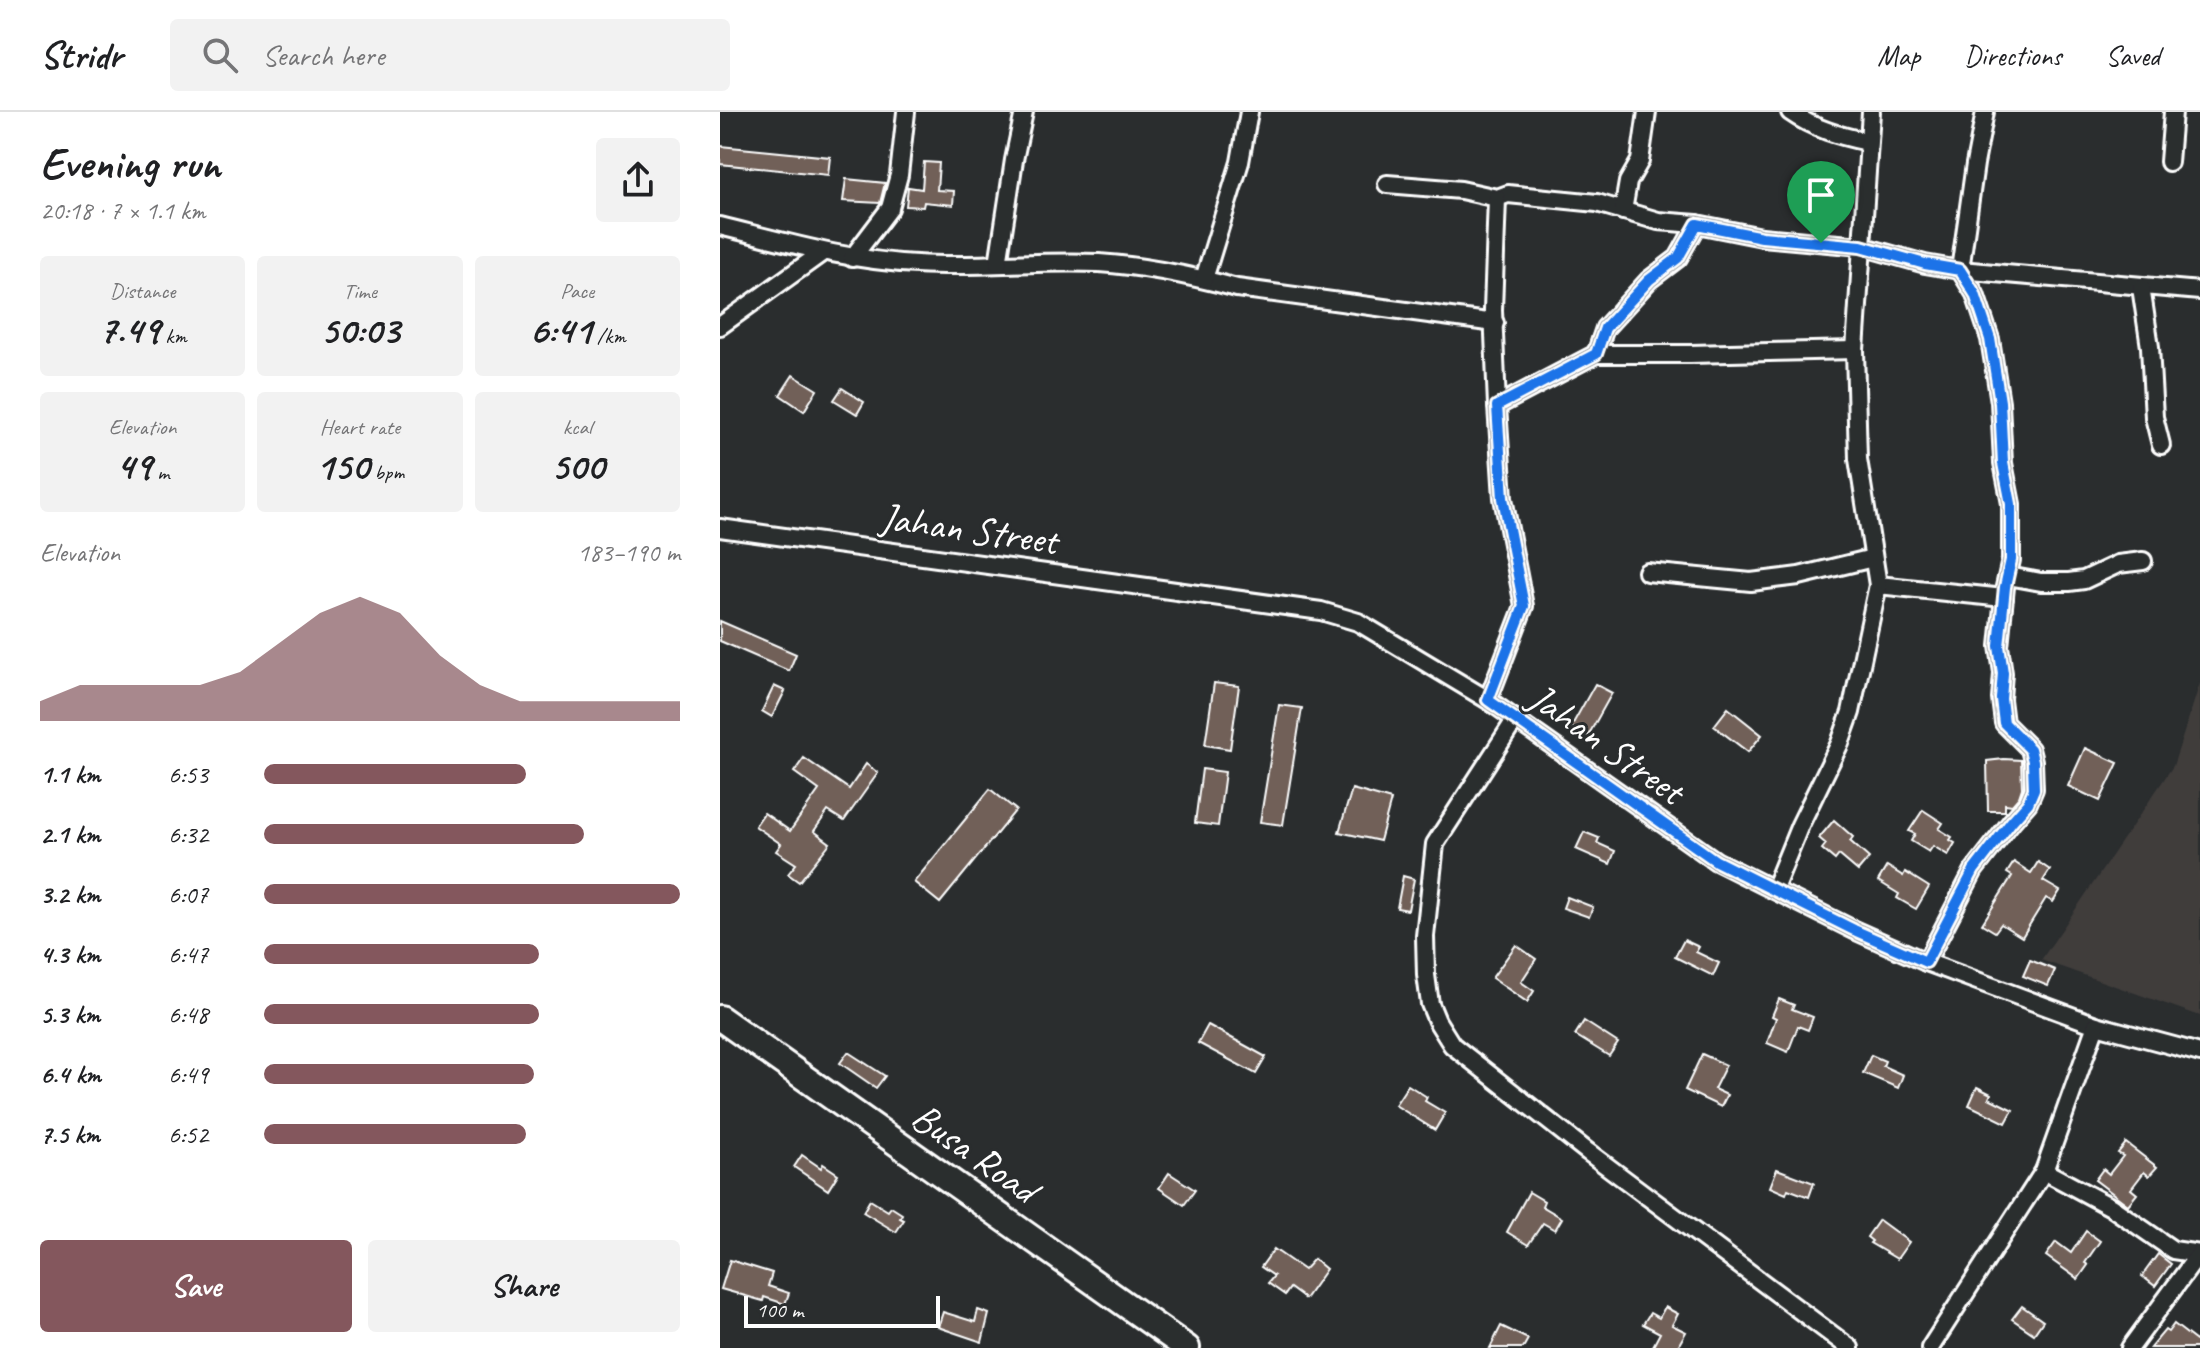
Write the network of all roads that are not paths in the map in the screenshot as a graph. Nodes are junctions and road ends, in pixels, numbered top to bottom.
1 (906, 112) edge
2 (1024, 112) edge
3 (1249, 112) edge
4 (1647, 112) edge
5 (1790, 112) edge
6 (1871, 112) edge
7 (1985, 112) edge
8 (2173, 112) edge
9 (1868, 142) junction
10 (2169, 162) dead end
11 (1387, 184) dead end
12 (1497, 198) junction
13 (1623, 211) junction
14 (1697, 224) junction
15 (720, 226) edge
16 (1861, 246) junction
17 (823, 252) junction
18 (852, 258) junction
19 (998, 264) junction
20 (1960, 270) junction
21 (1204, 279) junction
22 (2141, 287) junction
23 (2200, 291) edge
24 (1495, 323) junction
25 (720, 326) edge
26 (1855, 350) junction
27 (1596, 354) junction
28 (1497, 406) junction
29 (2161, 445) dead end
30 (720, 528) edge
31 (1873, 558) junction
32 (2143, 561) dead end
33 (1647, 572) dead end
34 (2008, 576) junction
35 (1878, 585) junction
36 (2004, 598) junction
37 (1488, 700) junction
38 (1515, 720) junction
39 (1774, 889) junction
40 (1926, 962) junction
41 (720, 1018) edge
42 (2096, 1025) junction
43 (2200, 1053) edge
44 (2044, 1171) junction
45 (2200, 1254) edge
46 (1181, 1347) edge
47 (1850, 1348) edge
48 (1930, 1348) edge
49 (2130, 1348) edge

1 - 18 street
2 - 19 street
3 - 21 street
4 - 13 street
5 - 9 street
6 - 9 street
7 - 20 street
8 - 10 street
9 - 16 street
11 - 12 street
12 - 13 street
12 - 24 street
13 - 14 street
14 - 16 street
14 - 27 street
15 - 17 street
16 - 20 street
16 - 26 street
17 - 18 street
17 - 25 street
18 - 19 street
19 - 21 street
20 - 22 street
20 - 34 street
21 - 24 street
22 - 23 street
22 - 29 street
24 - 28 street
26 - 27 street
26 - 31 street
27 - 28 street
28 - 37 street
30 - 37 street, Jahan Street
31 - 33 street
31 - 35 street
32 - 34 street
34 - 36 street
35 - 36 street
35 - 39 street
36 - 40 street
37 - 38 street, Jahan Street
38 - 39 street, Jahan Street
38 - 47 street
39 - 40 street, Jahan Street
40 - 42 street, Jahan Street
41 - 46 main road, Busa Road
42 - 43 street, Jahan Street
42 - 44 street
44 - 45 street
44 - 48 street
45 - 49 street

